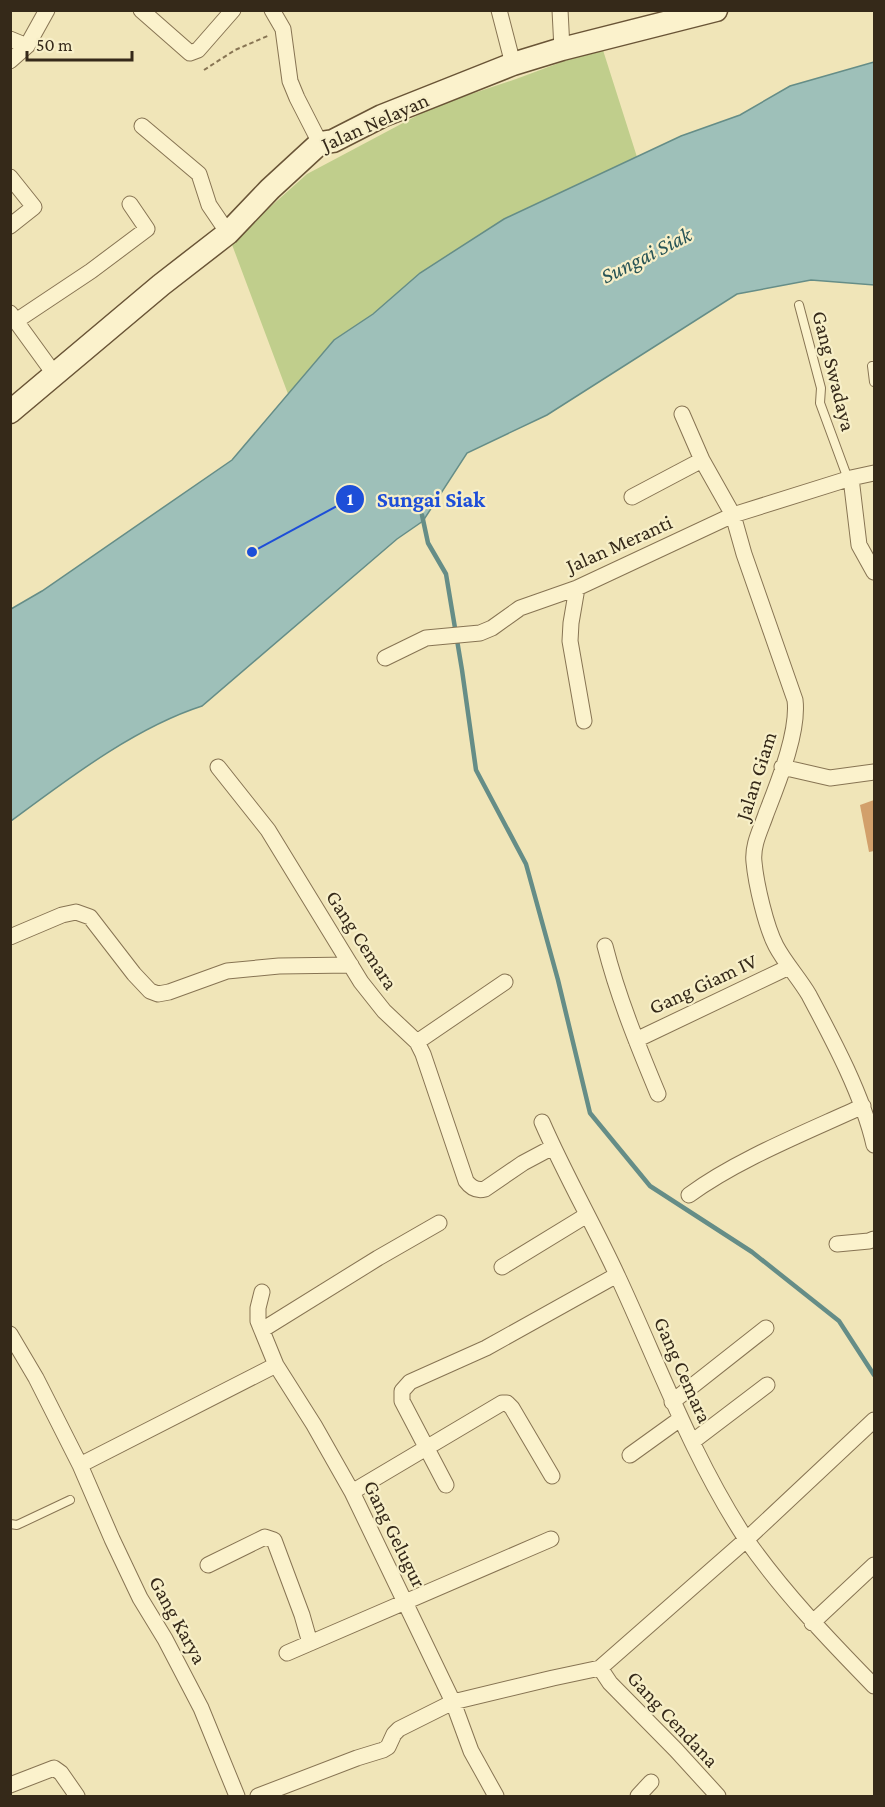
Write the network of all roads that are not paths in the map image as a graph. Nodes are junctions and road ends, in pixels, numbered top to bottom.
1 (47, 10) edge
2 (141, 10) edge
3 (232, 10) edge
4 (272, 10) edge
5 (499, 10) edge
6 (561, 10) edge
7 (715, 11) edge
8 (10, 39) edge
9 (27, 46) junction
10 (562, 49) junction
11 (10, 61) edge
12 (513, 64) junction
13 (142, 126) dead end
14 (320, 143) junction
15 (10, 177) edge
16 (130, 204) dead end
17 (10, 226) edge
18 (228, 232) junction
19 (799, 304) dead end
20 (13, 317) edge
21 (872, 366) dead end
22 (55, 375) junction
23 (874, 382) edge
24 (10, 412) edge
25 (682, 414) dead end
26 (702, 460) junction
27 (874, 473) edge
28 (850, 478) junction
29 (632, 496) dead end
30 (733, 515) junction
31 (874, 572) edge
32 (577, 588) junction
33 (384, 658) dead end
34 (584, 722) dead end
35 (218, 767) dead end
36 (782, 767) junction
37 (874, 772) edge
38 (10, 937) edge
39 (605, 946) dead end
40 (351, 965) junction
41 (789, 967) junction
42 (505, 982) dead end
43 (636, 1040) junction
44 (417, 1042) junction
45 (658, 1094) dead end
46 (863, 1106) junction
47 (872, 1120) edge
48 (542, 1122) dead end
49 (874, 1145) edge
50 (552, 1147) junction
51 (689, 1195) dead end
52 (587, 1215) junction
53 (439, 1223) dead end
54 (837, 1244) dead end
55 (873, 1244) edge
56 (502, 1267) dead end
57 (617, 1275) junction
58 (262, 1292) dead end
59 (766, 1328) dead end
60 (262, 1330) junction
61 (10, 1334) edge
62 (276, 1365) junction
63 (767, 1385) dead end
64 (672, 1402) junction
65 (680, 1419) junction
66 (874, 1420) edge
67 (692, 1442) junction
68 (427, 1449) junction
69 (630, 1455) dead end
70 (80, 1465) junction
71 (552, 1476) dead end
72 (446, 1485) dead end
73 (352, 1492) junction
74 (70, 1500) dead end
75 (10, 1524) edge
76 (551, 1539) dead end
77 (747, 1539) junction
78 (208, 1565) dead end
79 (874, 1565) edge
80 (405, 1602) junction
81 (813, 1623) junction
82 (310, 1643) junction
83 (287, 1653) dead end
84 (600, 1668) junction
85 (874, 1686) edge
86 (453, 1702) junction
87 (651, 1782) dead end
88 (10, 1785) edge
89 (76, 1797) edge
90 (237, 1797) edge
91 (258, 1797) edge
92 (496, 1797) edge
93 (638, 1797) edge
94 (718, 1797) edge

1 - 9 street
2 - 3 street
4 - 14 street
5 - 12 street
6 - 10 street
7 - 10 main road, Jalan Nelayan
8 - 9 street
9 - 11 street
10 - 12 main road, Jalan Nelayan
12 - 14 main road, Jalan Nelayan
13 - 18 street
14 - 18 main road, Jalan Nelayan
15 - 17 street
16 - 20 street
18 - 22 main road, Jalan Nelayan
19 - 28 lane, Gang Swadaya
20 - 22 street
21 - 23 lane
22 - 24 main road, Jalan Nelayan
25 - 26 street, Jalan Giam
26 - 29 street
26 - 30 street, Jalan Giam
27 - 28 street, Jalan Meranti
28 - 30 street, Jalan Meranti
28 - 31 street
30 - 32 street, Jalan Meranti
30 - 36 street, Jalan Giam
32 - 33 street, Jalan Meranti
32 - 34 street
35 - 40 street, Gang Cemara
36 - 37 street
36 - 41 street, Jalan Giam
38 - 40 street
39 - 43 street, Gang Giam IV
40 - 44 street, Gang Cemara
41 - 43 street, Gang Giam IV
41 - 46 street, Jalan Giam
42 - 44 street
43 - 45 street, Gang Giam IV
44 - 50 street, Gang Cemara
46 - 47 street, Jalan Giam
46 - 51 street
47 - 49 street, Jalan Giam
48 - 50 street, Gang Cemara
50 - 52 street, Gang Cemara
52 - 56 street
52 - 57 street, Gang Cemara
53 - 60 street
54 - 55 street
57 - 64 street, Gang Cemara
57 - 68 street
58 - 60 street, Gang Gelugur
59 - 64 street
60 - 62 street, Gang Gelugur
61 - 70 street, Gang Karya
62 - 70 street
62 - 73 street, Gang Gelugur
63 - 67 street
64 - 65 street, Gang Cemara
65 - 67 street, Gang Cemara
65 - 69 street
66 - 77 street
67 - 77 street, Gang Cemara
68 - 71 street
68 - 72 street
68 - 73 street
70 - 90 street, Gang Karya
73 - 80 street, Gang Gelugur
74 - 75 lane
76 - 80 street
77 - 81 street, Gang Cemara
77 - 84 street
78 - 82 street
79 - 81 street
80 - 82 street
80 - 86 street, Gang Gelugur
81 - 85 street, Gang Cemara
82 - 83 street
84 - 86 street
84 - 94 street, Gang Cendana
86 - 91 street
86 - 92 street, Gang Gelugur
87 - 93 street
88 - 89 street

